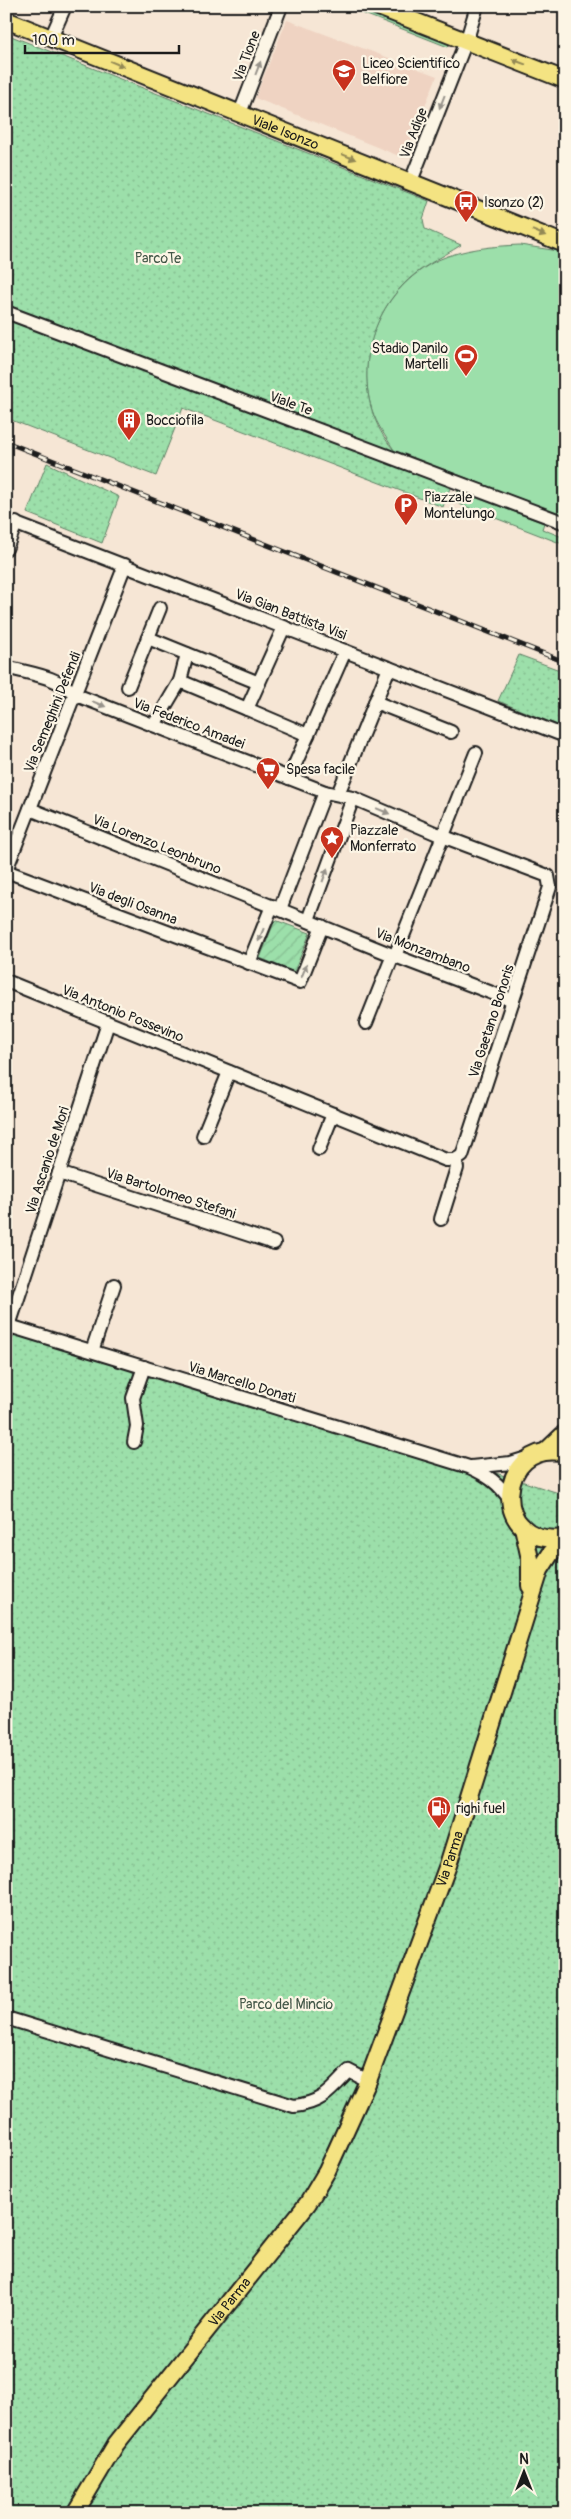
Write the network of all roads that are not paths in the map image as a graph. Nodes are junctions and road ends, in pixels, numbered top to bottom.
1 (65, 6) edge
2 (376, 6) edge
3 (477, 6) edge
4 (280, 9) dead end
5 (6, 20) edge
6 (52, 38) junction
7 (466, 40) junction
8 (565, 80) edge
9 (240, 113) junction
10 (411, 181) junction
11 (565, 244) edge
12 (6, 312) edge
13 (11, 522) edge
14 (565, 522) edge
15 (6, 549) edge
16 (125, 565) junction
17 (160, 608) dead end
18 (284, 627) junction
19 (148, 638) junction
20 (345, 651) junction
21 (187, 654) junction
22 (6, 667) edge
23 (389, 668) junction
24 (180, 681) junction
25 (259, 683) junction
26 (128, 687) dead end
27 (76, 695) junction
28 (375, 702) junction
29 (247, 709) junction
30 (154, 726) junction
31 (450, 732) dead end
32 (308, 735) junction
33 (565, 736) edge
34 (476, 753) dead end
35 (289, 778) junction
36 (332, 793) junction
37 (353, 798) junction
38 (30, 809) junction
39 (442, 836) junction
40 (6, 870) edge
41 (550, 887) joint
42 (276, 908) junction
43 (308, 920) junction
44 (322, 926) junction
45 (394, 956) junction
46 (249, 963) junction
47 (6, 981) edge
48 (513, 1001) junction
49 (108, 1023) junction
50 (366, 1023) dead end
51 (229, 1072) junction
52 (332, 1114) junction
53 (203, 1136) dead end
54 (319, 1149) dead end
55 (455, 1160) junction
56 (59, 1173) junction
57 (441, 1219) dead end
58 (274, 1243) dead end
59 (114, 1285) dead end
60 (7, 1329) edge
61 (92, 1352) junction
62 (144, 1367) junction
63 (565, 1433) edge
64 (134, 1442) dead end
65 (565, 1452) edge
66 (540, 1454) junction
67 (469, 1467) junction
68 (510, 1500) junction
69 (522, 1527) junction
70 (565, 1539) edge
71 (529, 1604) junction
72 (6, 2018) edge
73 (368, 2081) junction
74 (75, 2513) edge

1 - 6 street
2 - 7 main road
3 - 7 street, Via Adige
9 -> 4 street, Via Tione
5 - 6 main road, Viale Isonzo
6 -> 9 main road, Viale Isonzo
8 -> 7 main road
7 -> 10 street, Via Adige
9 -> 10 main road, Viale Isonzo
10 -> 11 main road, Viale Isonzo
12 - 14 street, Viale Te
13 - 15 street
13 - 16 street, Via Gian Battista Visi
16 - 18 street, Via Gian Battista Visi
16 - 27 street, Via Semeghini Defendi
17 - 19 street
18 - 20 street, Via Gian Battista Visi
18 - 25 street
19 - 21 street
19 - 26 street
20 - 23 street, Via Gian Battista Visi
20 - 32 street
21 - 24 street
21 - 25 street
22 - 27 street, Via Federico Amadei
23 - 28 street
23 - 33 street, Via Gian Battista Visi
24 - 29 street
24 - 30 street
25 - 29 street
27 -> 30 street, Via Federico Amadei
27 - 38 street, Via Semeghini Defendi
28 - 31 street
28 - 36 street
29 - 32 street
30 - 35 street, Via Federico Amadei
32 - 35 street
34 - 39 street
35 - 36 street, Via Federico Amadei
36 - 37 street, Via Federico Amadei
36 - 42 street
37 -> 39 street, Via Federico Amadei
43 -> 37 street
38 - 40 street, Via Semeghini Defendi
38 - 42 street, Via Lorenzo Leonbruno
39 - 41 street, Via Federico Amadei
39 - 45 street
40 - 46 street, Via degli Osanna
41 - 48 street, Via Gaetano Bonoris
42 - 43 street, Via Lorenzo Leonbruno
42 -> 46 street
43 - 44 street, Via Monzambano
44 - 45 street, Via Monzambano
46 -> 44 street, Via degli Osanna
45 - 48 street, Via Monzambano
45 - 50 street
47 - 49 street, Via Antonio Possevino
48 - 55 street, Via Gaetano Bonoris
49 - 51 street, Via Antonio Possevino
49 - 56 street, Via Ascanio de Mori
51 - 52 street, Via Antonio Possevino
51 - 53 street
52 - 54 street
52 - 55 street, Via Antonio Possevino
55 - 57 street
56 - 58 street, Via Bartolomeo Stefani
56 - 60 street, Via Ascanio de Mori
59 - 61 street
60 - 61 street, Via Marcello Donati
61 - 62 street, Via Marcello Donati
62 - 64 street
62 - 67 street, Via Marcello Donati
63 - 66 main road
65 - 66 main road
66 - 67 street, Via Marcello Donati
66 - 68 main road
67 - 68 street, Via Marcello Donati
68 - 69 main road, Via Parma
69 - 70 main road
69 - 71 main road, Via Parma
70 - 71 main road, Via Parma
71 - 73 main road, Via Parma
72 - 73 street
73 - 74 main road, Via Parma

